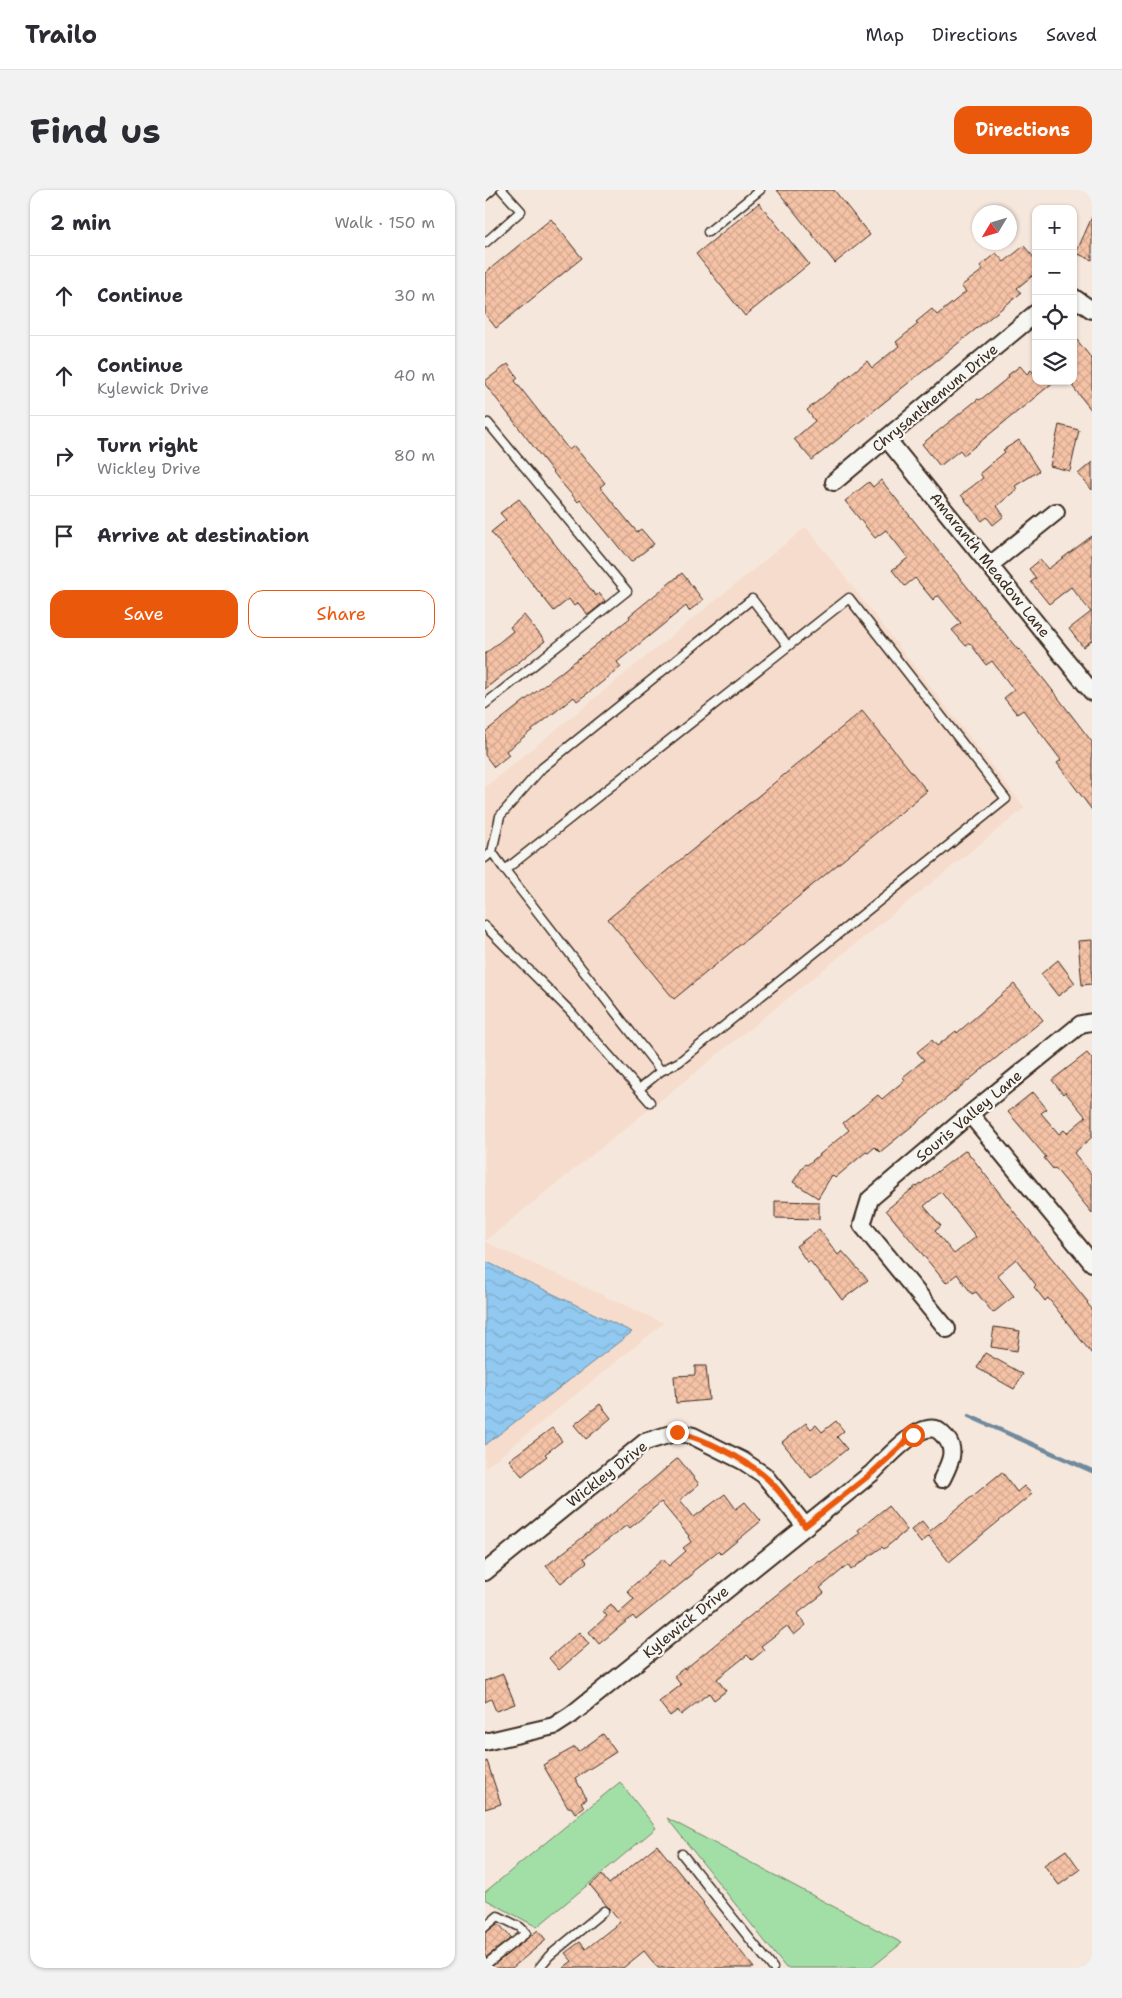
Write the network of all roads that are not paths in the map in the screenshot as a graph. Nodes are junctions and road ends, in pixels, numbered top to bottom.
1 (492, 190) edge
2 (502, 190) edge
3 (760, 190) edge
4 (485, 196) edge
5 (708, 232) dead end
6 (485, 242) edge
7 (1077, 300) edge
8 (1092, 310) edge
9 (1032, 316) edge
10 (485, 425) edge
11 (887, 438) junction
12 (834, 482) dead end
13 (1056, 512) dead end
14 (990, 565) junction
15 (788, 646) junction
16 (1092, 692) edge
17 (485, 704) edge
18 (488, 855) edge
19 (505, 870) junction
20 (485, 926) edge
21 (1092, 1022) edge
22 (661, 1071) junction
23 (639, 1090) junction
24 (650, 1102) dead end
25 (970, 1114) junction
26 (1092, 1263) edge
27 (947, 1329) dead end
28 (942, 1479) dead end
29 (805, 1526) junction
30 (485, 1572) edge
31 (485, 1742) edge
32 (682, 1854) dead end
33 (604, 1911) dead end
34 (485, 1927) edge
35 (485, 1966) edge
36 (539, 1968) edge
37 (773, 1968) edge

1 - 4 lane
2 - 6 lane
3 - 5 lane
7 - 8 street
9 - 11 street, Chrysanthemum Drive
10 - 17 lane
11 - 12 street, Chrysanthemum Drive
11 - 14 street, Amaranth Meadow Lane
13 - 14 street
14 - 16 street, Amaranth Meadow Lane
15 - 18 lane
15 - 19 lane
15 - 22 lane
18 - 19 lane
19 - 22 lane
20 - 23 lane
21 - 25 street, Souris Valley Lane
22 - 23 lane
23 - 24 lane
25 - 26 street
25 - 27 street, Souris Valley Lane
28 - 29 street, Kylewick Drive
29 - 30 street, Wickley Drive
29 - 31 street, Kylewick Drive
32 - 37 lane
33 - 36 lane
34 - 35 lane

